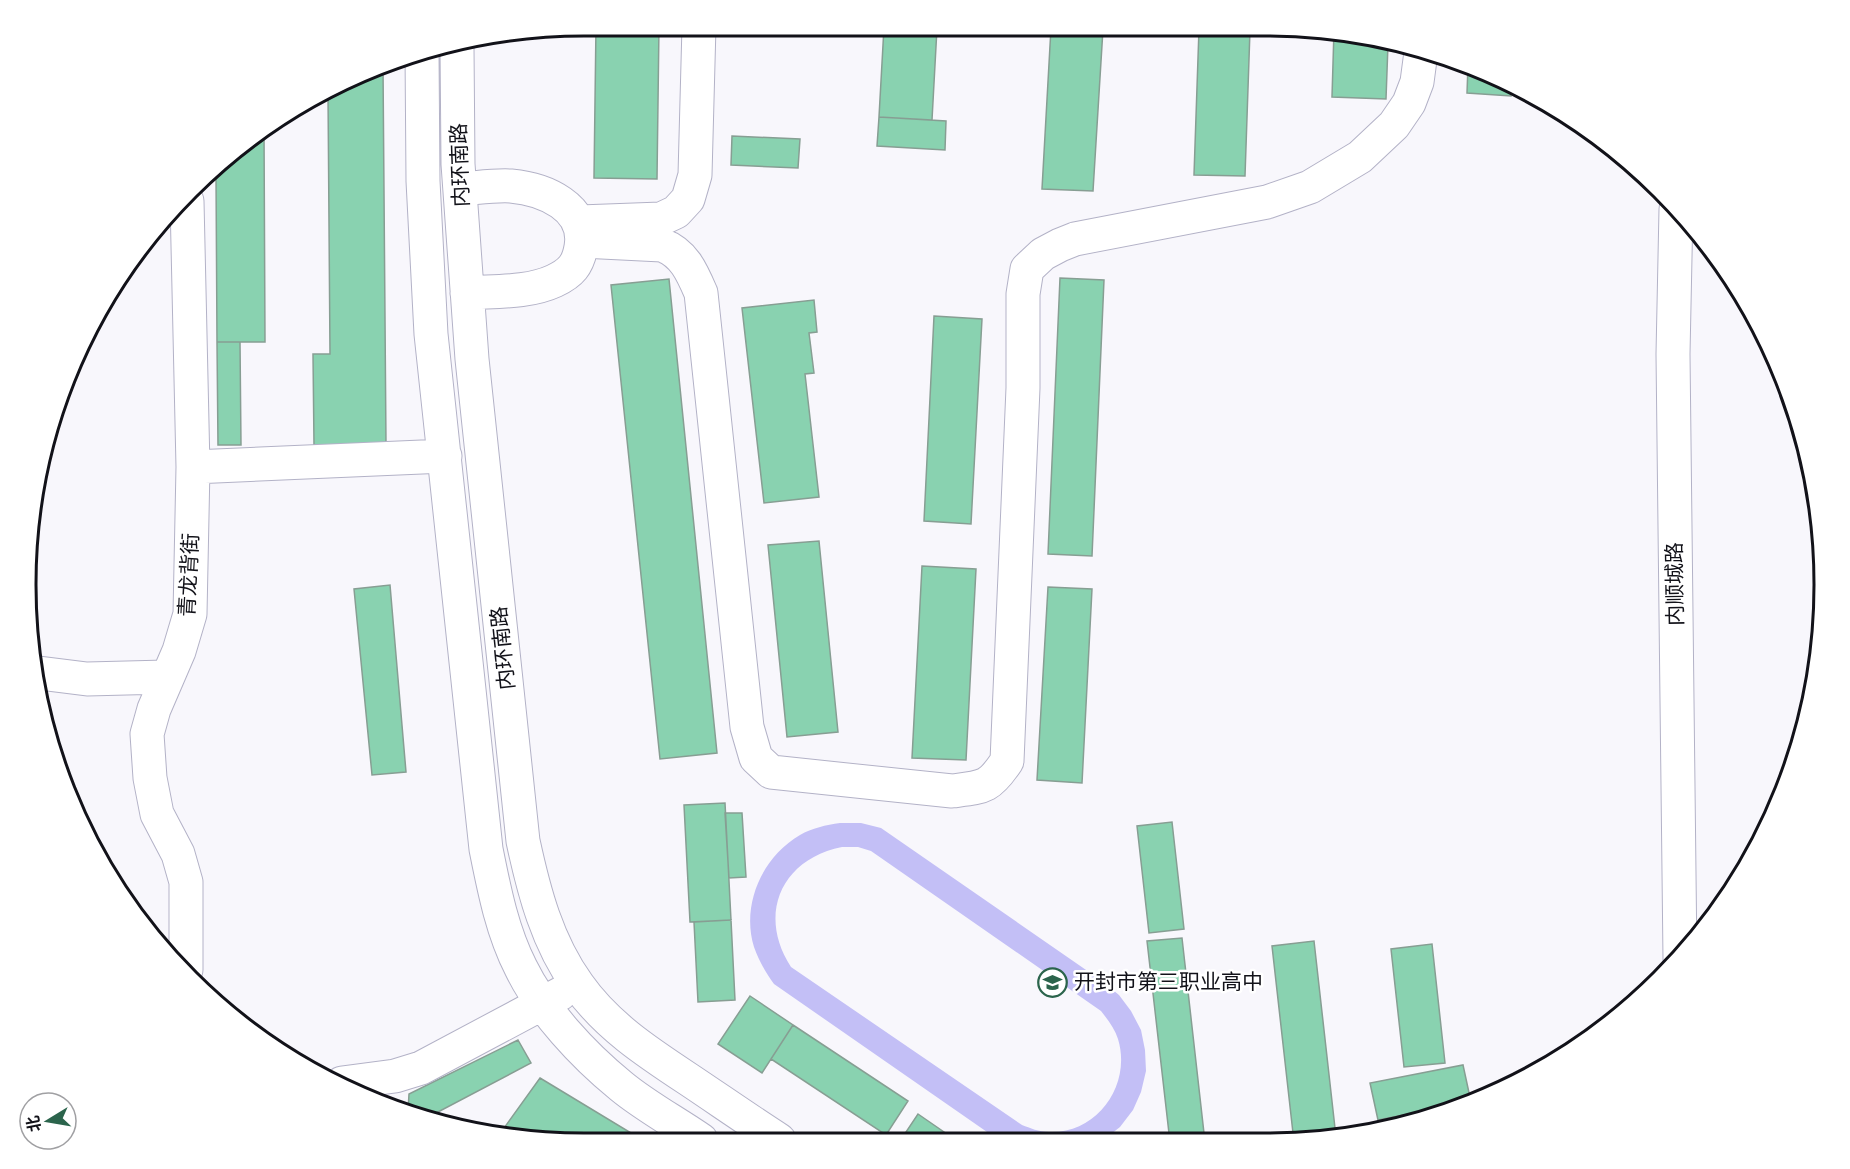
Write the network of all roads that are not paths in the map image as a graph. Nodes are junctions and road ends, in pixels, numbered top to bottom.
1 (699, 36) edge
2 (457, 52) edge
3 (1420, 59) edge
4 (422, 61) edge
5 (460, 189) junction
6 (187, 207) edge
7 (1676, 221) edge
8 (581, 232) junction
9 (661, 232) junction
10 (467, 293) junction
11 (445, 456) junction
12 (193, 467) junction
13 (44, 674) edge
14 (166, 677) junction
15 (1680, 944) edge
16 (186, 961) edge
17 (578, 985) junction
18 (543, 1004) junction
19 (354, 1081) edge
20 (690, 1133) edge
21 (769, 1133) edge

1 - 9 street
2 - 5 street, 内环南路
3 - 9 street
4 - 11 street, 内环南路
5 - 8 street
5 - 10 street, 内环南路
6 - 12 street, 青龙背街
7 - 15 street, 内顺城路
8 - 9 street
8 - 10 street
10 - 17 street, 内环南路
11 - 12 street
11 - 18 street, 内环南路
12 - 14 street, 青龙背街
13 - 14 street
14 - 16 street, 青龙背街
17 - 18 street
17 - 21 street, 内环南路
18 - 19 street
18 - 20 street, 内环南路

